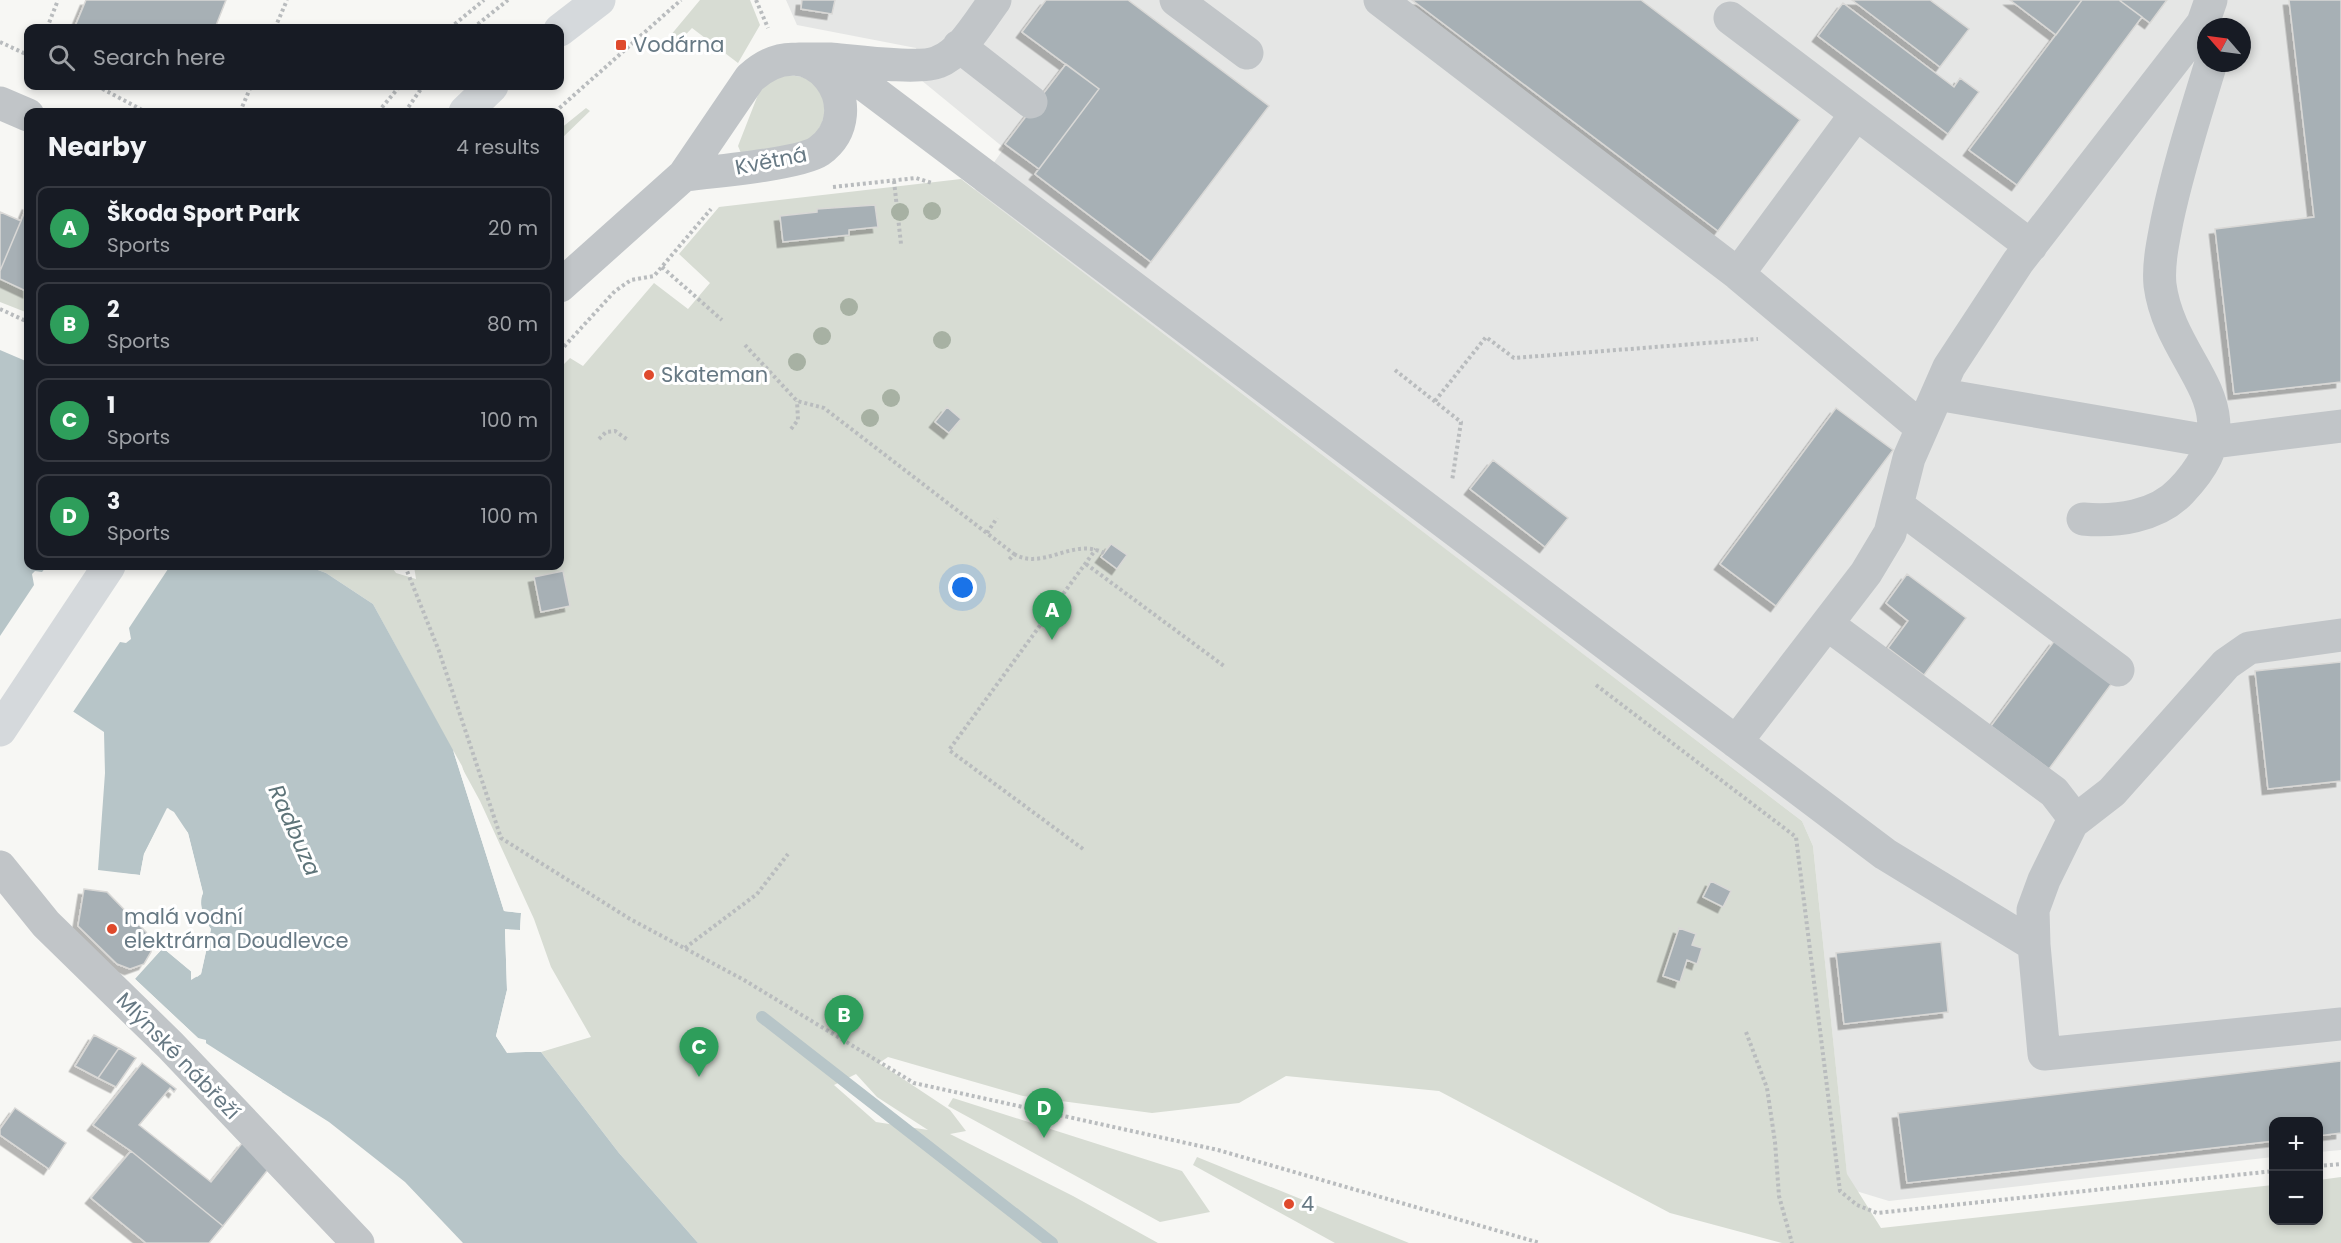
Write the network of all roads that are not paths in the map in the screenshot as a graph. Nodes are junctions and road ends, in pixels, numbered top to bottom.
1 (599, 0) edge
2 (994, 0) edge
3 (1176, 0) edge
4 (1380, 0) edge
5 (2214, 0) edge
6 (1730, 18) dead end
7 (2216, 18) edge
8 (564, 27) edge
9 (959, 46) junction
10 (1247, 53) dead end
11 (815, 59) junction
12 (2208, 72) edge
13 (488, 90) edge
14 (1031, 102) dead end
15 (0, 103) edge
16 (469, 108) edge
17 (24, 113) edge
18 (1856, 114) junction
19 (684, 175) junction
20 (2031, 246) junction
21 (1738, 274) junction
22 (564, 282) edge
23 (1937, 394) junction
24 (2341, 426) edge
25 (1922, 429) junction
26 (2214, 441) junction
27 (1898, 506) junction
28 (2083, 519) dead end
29 (106, 570) edge
30 (1827, 624) junction
31 (2341, 635) edge
32 (2118, 670) dead end
33 (0, 730) edge
34 (1736, 742) junction
35 (2072, 823) junction
36 (0, 867) edge
37 (2034, 945) junction
38 (2341, 1024) edge
39 (358, 1243) edge

1 - 8 main road
2 - 9 street
3 - 10 street
4 - 21 street
5 - 7 street
5 - 20 street
6 - 18 street
9 - 11 street
9 - 14 street
11 - 19 street, Květná
11 - 19 street, Květná
11 - 34 street
12 - 26 street
13 - 16 main road
15 - 17 street
18 - 20 street
18 - 21 street
19 - 22 street, Květná
20 - 23 street
21 - 25 street
23 - 25 street
23 - 26 street
24 - 26 street
25 - 27 street
26 - 28 street
27 - 30 street
27 - 32 street
29 - 33 main road
30 - 34 street
30 - 35 street
31 - 35 street
34 - 37 street
35 - 37 street
36 - 39 street, Mlýnské nábřeží
37 - 38 street

